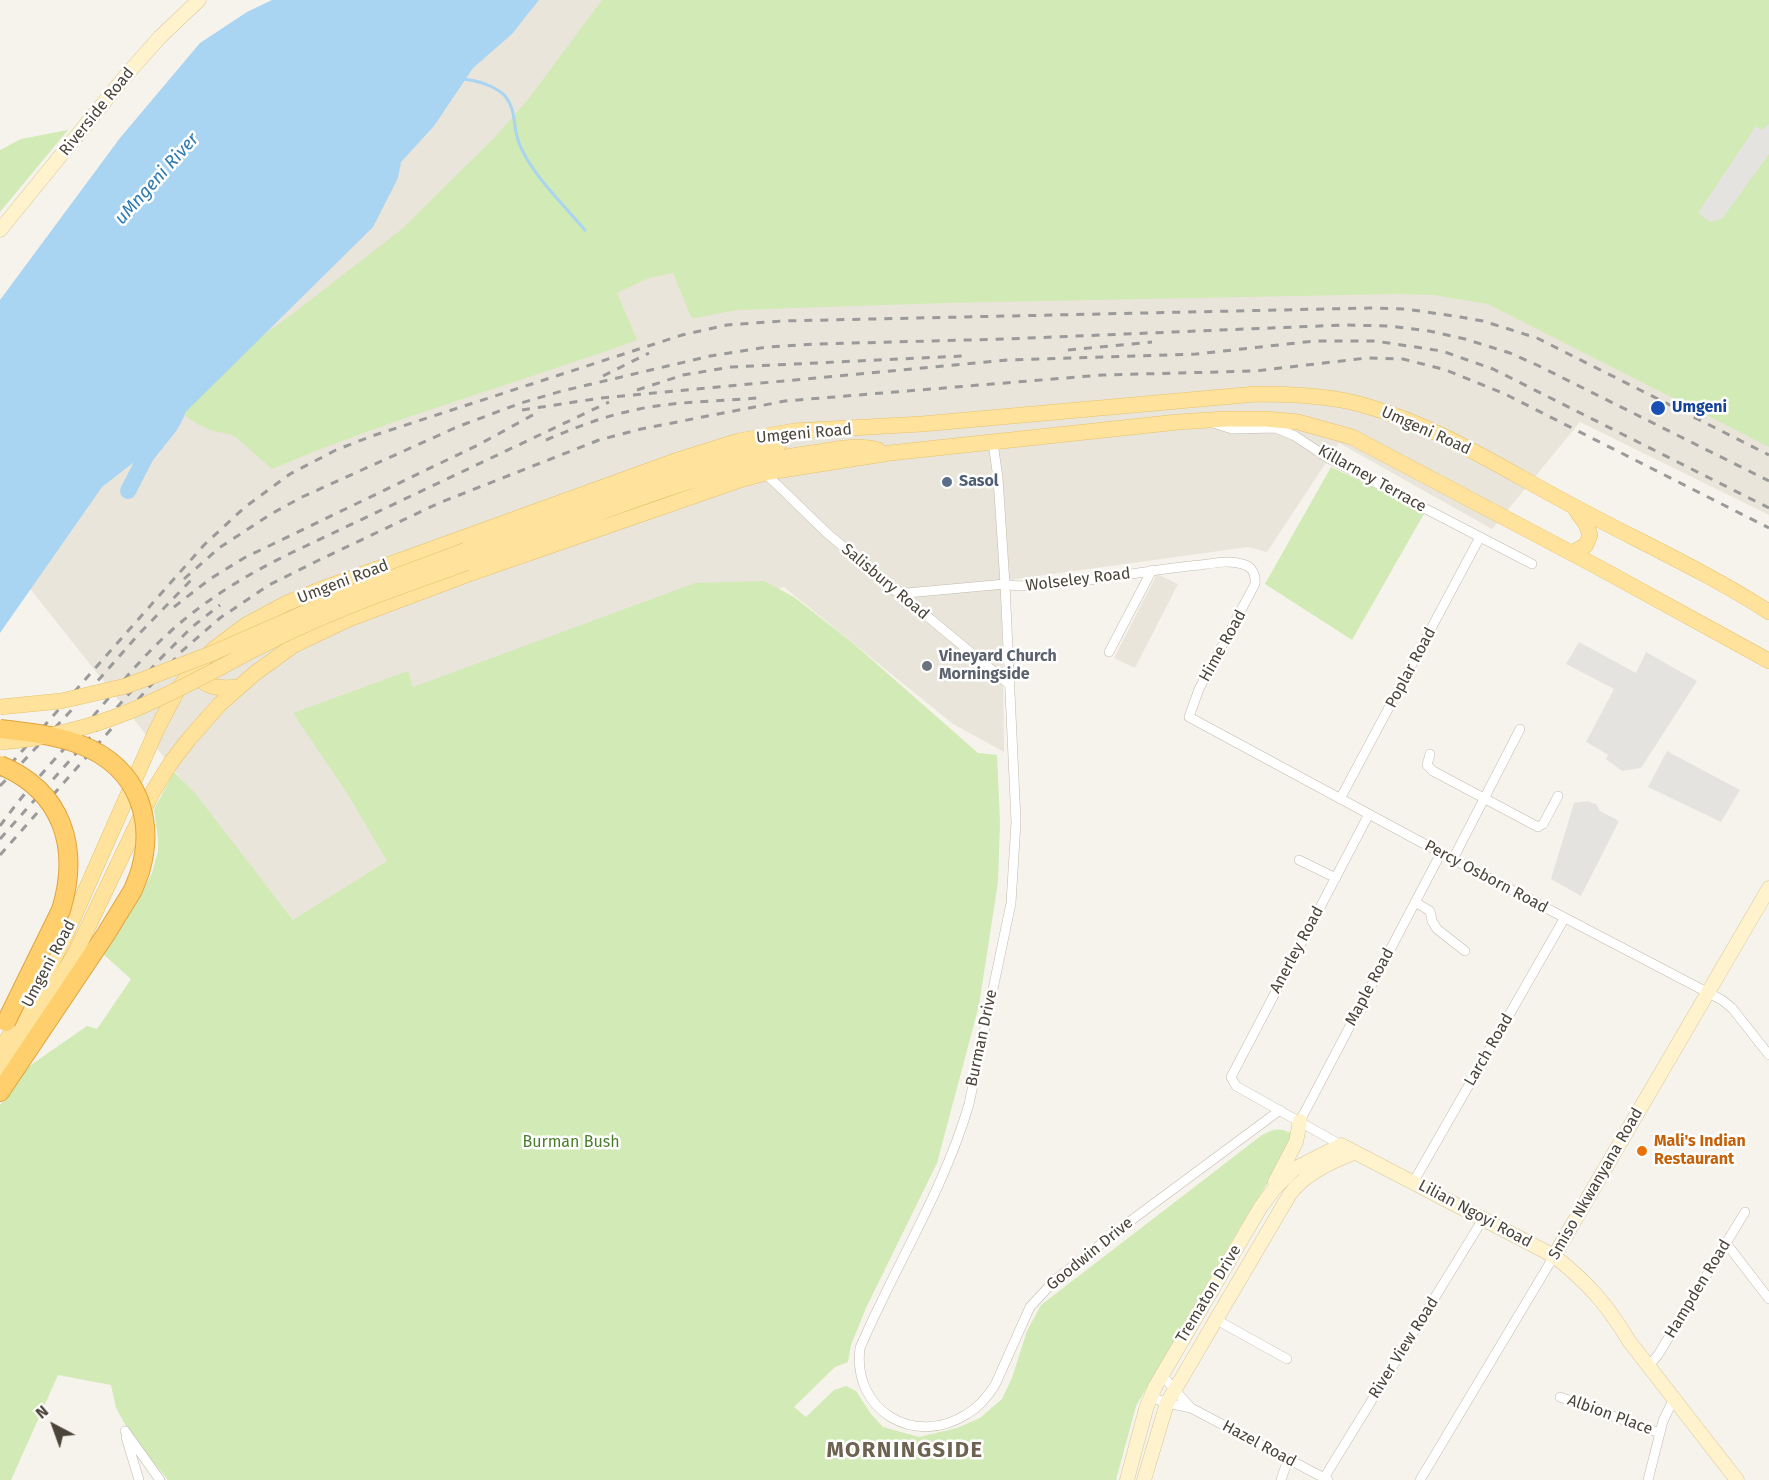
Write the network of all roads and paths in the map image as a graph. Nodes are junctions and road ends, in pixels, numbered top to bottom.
1 (199, 0) edge
2 (0, 230) edge
3 (1205, 420) junction
4 (868, 429) junction
5 (993, 443) junction
6 (890, 453) junction
7 (765, 473) junction
8 (1574, 507) junction
9 (1480, 537) junction
10 (1572, 553) junction
11 (466, 556) junction
12 (1532, 564) dead end
13 (1152, 570) junction
14 (1256, 576) joint
15 (1005, 584) junction
16 (895, 591) junction
17 (1769, 612) edge
18 (1109, 652) dead end
19 (1769, 661) edge
20 (191, 672) junction
21 (1010, 685) junction
22 (239, 687) junction
23 (0, 706) edge
24 (1189, 717) joint
25 (0, 729) edge
26 (1520, 729) dead end
27 (0, 742) edge
28 (1430, 754) dead end
29 (0, 765) edge
30 (1557, 796) dead end
31 (1484, 798) junction
32 (1340, 799) junction
33 (1369, 814) junction
34 (1441, 853) junction
35 (1453, 859) junction
36 (1299, 860) dead end
37 (1336, 878) junction
38 (1769, 888) edge
39 (1415, 902) junction
40 (1564, 919) junction
41 (1465, 951) dead end
42 (1707, 993) junction
43 (3, 1027) edge
44 (0, 1051) edge
45 (1769, 1055) edge
46 (0, 1073) edge
47 (1236, 1086) joint
48 (0, 1092) edge
49 (1280, 1110) junction
50 (1300, 1121) junction
51 (1341, 1145) junction
52 (1354, 1153) junction
53 (1414, 1181) junction
54 (1264, 1203) junction
55 (1282, 1207) junction
56 (1745, 1212) dead end
57 (1484, 1218) junction
58 (1726, 1243) junction
59 (1554, 1256) junction
60 (1220, 1277) junction
61 (1235, 1285) junction
62 (1769, 1299) edge
63 (1215, 1319) junction
64 (1287, 1359) dead end
65 (1649, 1366) junction
66 (859, 1369) joint
67 (1161, 1374) junction
68 (1174, 1390) junction
69 (1151, 1397) junction
70 (1560, 1397) dead end
71 (1674, 1398) junction
72 (1167, 1403) junction
73 (1191, 1408) junction
74 (1660, 1433) junction
75 (1288, 1459) junction
76 (149, 1464) junction
77 (138, 1476) edge
78 (1326, 1479) edge
79 (160, 1480) edge
80 (1127, 1480) edge
81 (1144, 1480) edge
82 (1281, 1480) edge
83 (1420, 1480) edge
84 (1648, 1480) edge
85 (1737, 1480) edge

1 - 2 street, Riverside Road
3 - 5 main road, Umgeni Road
3 - 9 street, Killarney Terrace
3 - 10 main road, Umgeni Road
4 - 8 main road, Umgeni Road
4 - 11 main road
4 - 20 main road, Umgeni Road
5 - 6 main road, Umgeni Road
5 - 15 street, Burman Drive
6 - 7 main road, Umgeni Road
6 - 11 main road
7 - 16 street, Salisbury Road
7 - 22 main road, Umgeni Road
8 - 10 main road
8 - 17 main road, Umgeni Road
9 - 12 street, Killarney Terrace
9 - 32 street, Poplar Road
10 - 19 main road, Umgeni Road
11 - 23 main road, bridge
11 - 27 main road, bridge
13 - 14 street, Wolseley Road
13 - 15 street, Wolseley Road
13 - 18 street
14 - 24 street, Hime Road
15 - 16 street, Wolseley Road
15 - 21 street, Burman Drive
16 - 21 street, Salisbury Road
20 - 22 main road
20 - 44 main road, Umgeni Road
21 - 66 street, Burman Drive
22 - 46 main road, Umgeni Road
24 - 32 street, Percy Osborn Road
25 - 48 highway, bridge
26 - 31 street
28 - 31 street
29 - 43 highway, bridge
30 - 31 street
31 - 35 street
32 - 33 street, Percy Osborn Road
33 - 34 street, Percy Osborn Road
33 - 37 street, Anerley Road
34 - 35 street, Percy Osborn Road
34 - 39 street, Maple Road
35 - 40 street, Percy Osborn Road
36 - 37 street
37 - 47 street, Anerley Road
38 - 42 street, Smiso Nkwanyana Road
39 - 41 street
39 - 50 street, Maple Road
40 - 42 street, Percy Osborn Road
40 - 53 street, Larch Road
42 - 45 street, Percy Osborn Road
42 - 59 street, Smiso Nkwanyana Road
47 - 49 street, Lilian Ngoyi Road
49 - 50 street, Lilian Ngoyi Road
49 - 66 street, Goodwin Drive
50 - 51 street, Lilian Ngoyi Road
50 - 54 street
51 - 52 street, Lilian Ngoyi Road
51 - 54 street, Trematon Drive
52 - 53 street, Lilian Ngoyi Road
52 - 55 street, Trematon Drive
53 - 57 street, Lilian Ngoyi Road
54 - 55 street
54 - 60 street, Trematon Drive
55 - 61 street, Trematon Drive
56 - 58 street, Hampden Road
57 - 59 street, Lilian Ngoyi Road
57 - 78 street, River View Road
58 - 62 street
58 - 65 street, Hampden Road
59 - 65 street, Lilian Ngoyi Road
59 - 83 street, Smiso Nkwanyana Road
60 - 61 street
60 - 67 street, Trematon Drive
61 - 63 street, Trematon Drive
63 - 64 street
63 - 68 street, Trematon Drive
65 - 71 street, Lilian Ngoyi Road
67 - 68 street, Hazel Road
67 - 69 street, Trematon Drive
68 - 72 street, Trematon Drive
68 - 73 street, Hazel Road
69 - 72 street, Hazel Road
69 - 80 street, Trematon Drive
70 - 74 street, Albion Place
71 - 74 street
71 - 85 street, Lilian Ngoyi Road
72 - 73 street, Hazel Road
72 - 81 street, Trematon Drive
73 - 75 street, Hazel Road
74 - 84 street
75 - 78 street, Hazel Road
75 - 82 street
76 - 77 street
76 - 77 street
76 - 79 street

